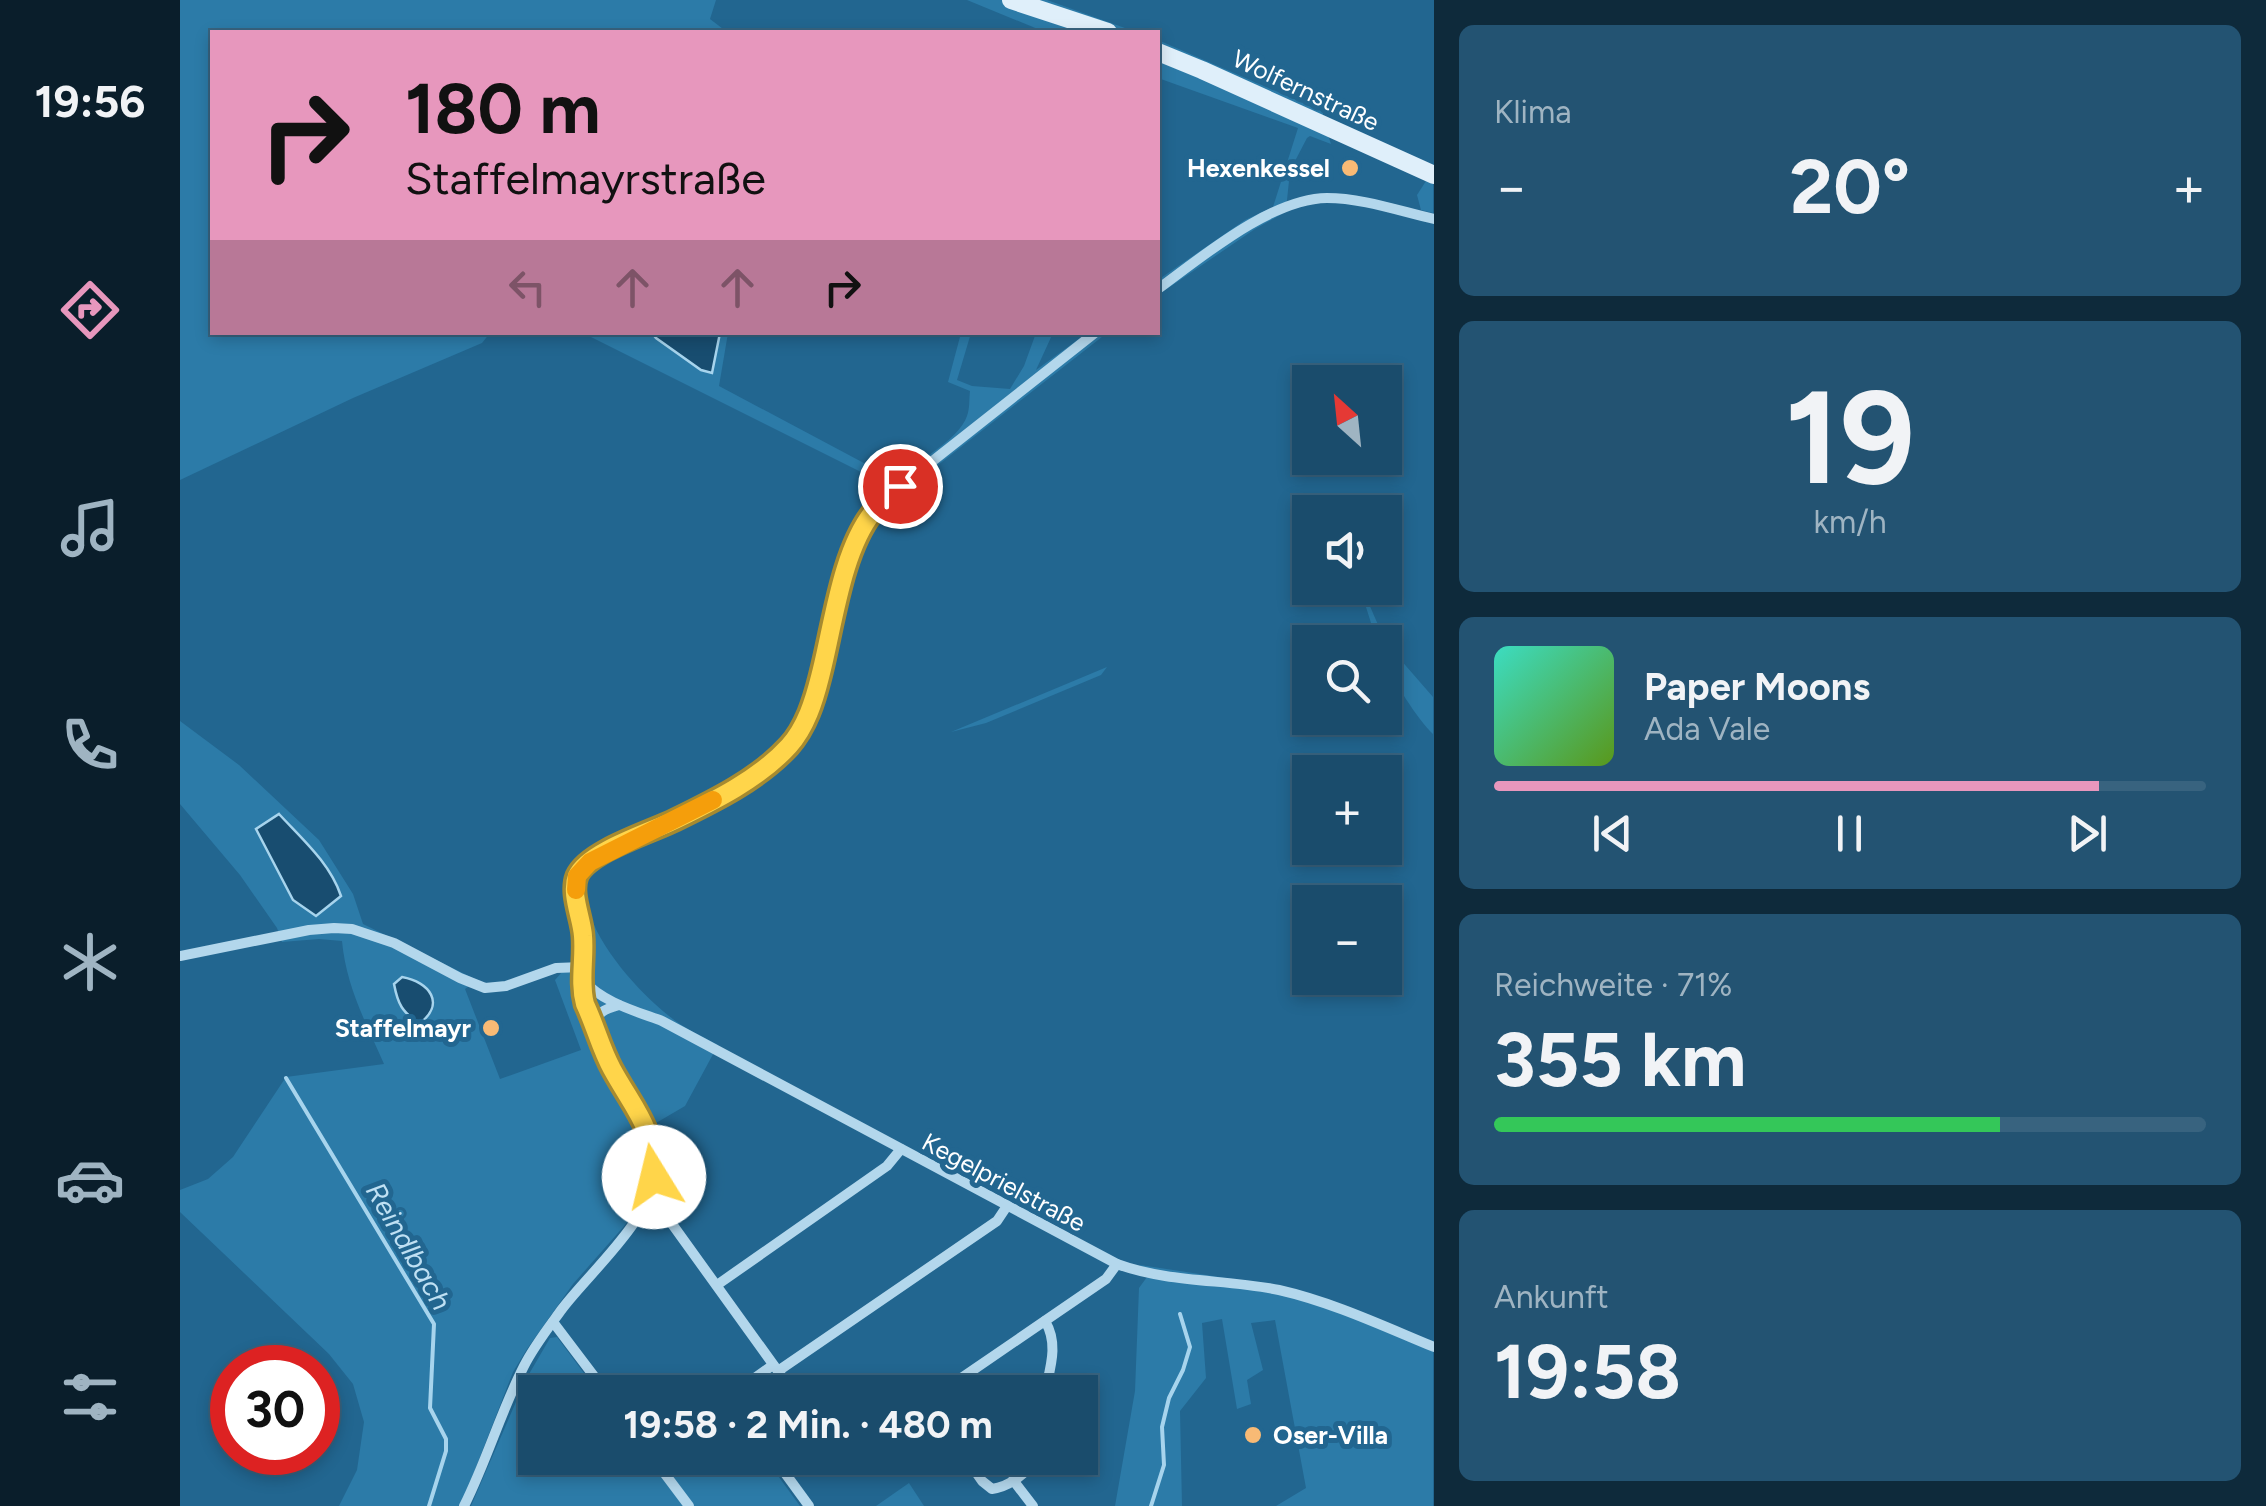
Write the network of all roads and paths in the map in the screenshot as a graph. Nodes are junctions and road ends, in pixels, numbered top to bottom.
1 (1012, 0) edge
2 (1102, 30) edge
3 (1160, 53) edge
4 (1434, 176) edge
5 (1434, 219) edge
6 (1160, 287) edge
7 (1092, 335) edge
8 (180, 956) edge
9 (582, 967) junction
10 (583, 980) junction
11 (619, 1005) junction
12 (596, 1029) junction
13 (901, 1149) junction
14 (649, 1200) junction
15 (1007, 1206) junction
16 (1117, 1264) junction
17 (718, 1285) junction
18 (552, 1322) junction
19 (1045, 1322) junction
20 (1434, 1347) edge
21 (776, 1368) junction
22 (593, 1375) edge
23 (764, 1375) edge
24 (781, 1375) edge
25 (966, 1375) edge
26 (1048, 1375) edge
27 (666, 1475) edge
28 (786, 1475) edge
29 (977, 1475) edge
30 (1019, 1475) edge
31 (1013, 1480) junction
32 (464, 1506) edge
33 (689, 1506) edge
34 (808, 1506) edge
35 (1033, 1506) edge

1 - 2 main road
3 - 4 main road, Wolfernstraße
5 - 6 street
7 - 9 street
8 - 9 street
9 - 10 street
10 - 11 street, Kegelprielstraße
10 - 12 street
11 - 12 street
11 - 13 street, Kegelprielstraße
12 - 14 street
13 - 15 street, Kegelprielstraße
13 - 17 street
14 - 17 street
14 - 18 street
15 - 16 street, Kegelprielstraße
15 - 21 street
16 - 19 street
16 - 20 street, Kegelprielstraße
17 - 21 street
18 - 22 street
18 - 32 street
19 - 25 street
19 - 26 street
21 - 23 street
21 - 24 street
27 - 33 street
28 - 34 street
29 - 31 street
30 - 31 street
31 - 35 street

